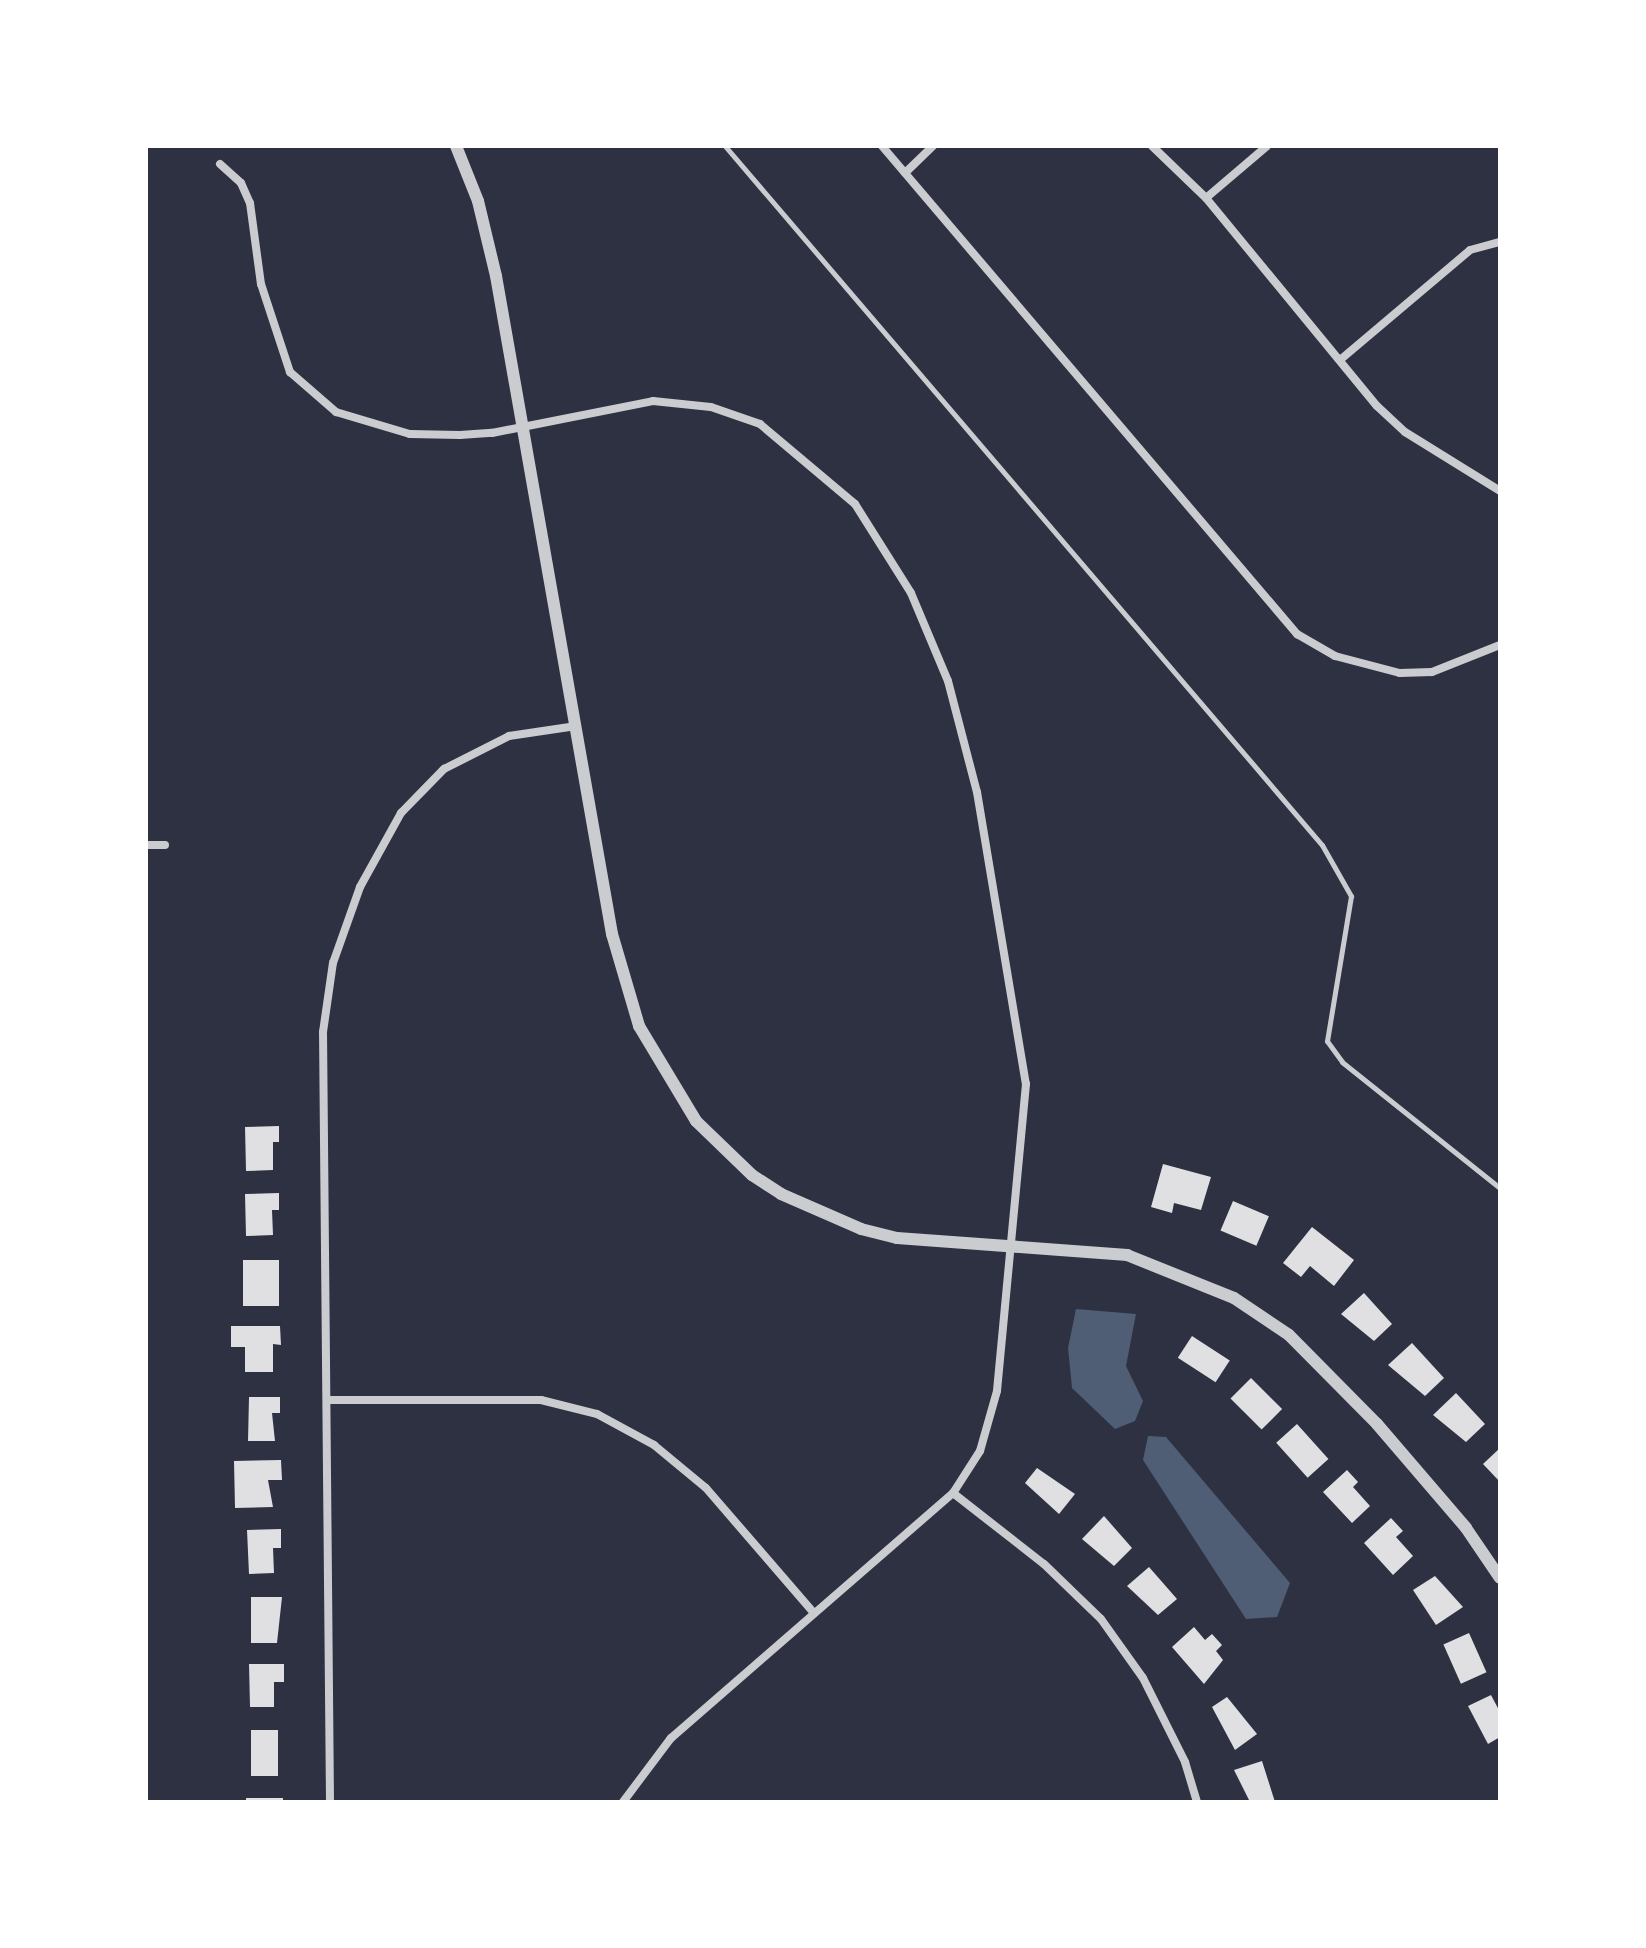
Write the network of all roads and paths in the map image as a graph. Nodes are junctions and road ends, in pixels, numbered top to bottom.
1 (456, 146) edge
2 (725, 146) edge
3 (882, 146) edge
4 (933, 146) edge
5 (1152, 146) edge
6 (1267, 146) edge
7 (220, 164) dead end
8 (905, 173) junction
9 (1206, 198) junction
10 (1500, 242) edge
11 (1340, 360) junction
12 (523, 428) junction
13 (1500, 491) edge
14 (1500, 645) edge
15 (576, 726) junction
16 (146, 845) edge
17 (165, 845) dead end
18 (1500, 1188) edge
19 (1008, 1244) junction
20 (328, 1400) junction
21 (953, 1493) junction
22 (1500, 1578) edge
23 (812, 1611) junction
24 (330, 1802) edge
25 (623, 1802) edge
26 (1197, 1802) edge

1 - 12 street
2 - 18 lane
3 - 8 street
4 - 8 street
5 - 9 street
6 - 9 street
7 - 12 street
8 - 14 street
9 - 11 street
10 - 11 street
11 - 13 street
12 - 15 street
12 - 19 street
15 - 19 street
15 - 20 street
16 - 17 street
19 - 21 street
19 - 22 street
20 - 23 street
20 - 24 street
21 - 23 street
21 - 26 street
23 - 25 street

